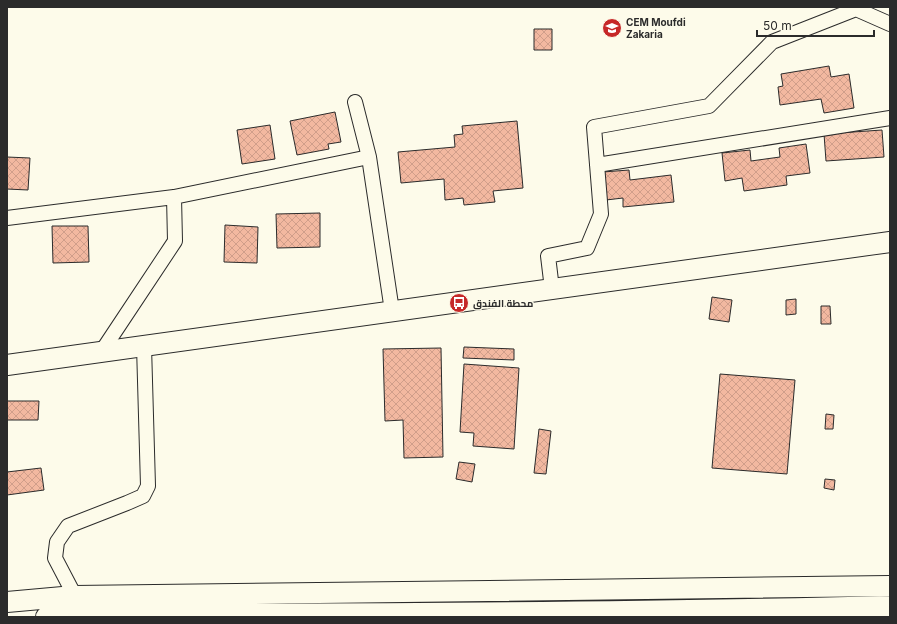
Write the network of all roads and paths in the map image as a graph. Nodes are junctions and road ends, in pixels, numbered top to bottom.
1 (890, 24) edge
2 (355, 102) dead end
3 (890, 118) edge
4 (369, 157) junction
5 (597, 165) junction
6 (174, 197) junction
7 (7, 218) edge
8 (890, 242) edge
9 (552, 289) junction
10 (392, 311) junction
11 (144, 346) junction
12 (102, 351) junction
13 (7, 364) edge
14 (890, 586) edge
15 (74, 596) junction
16 (7, 602) edge
17 (890, 606) edge
18 (84, 616) edge
19 (46, 617) edge

1 - 5 street
2 - 4 street
3 - 5 street
4 - 6 street
4 - 10 street
5 - 9 street
6 - 7 street
6 - 12 street
8 - 9 street
9 - 10 street
10 - 11 street
11 - 12 street
11 - 15 street
12 - 13 street
14 - 15 street
15 - 16 street
15 - 18 street
17 - 18 street
18 - 19 street

